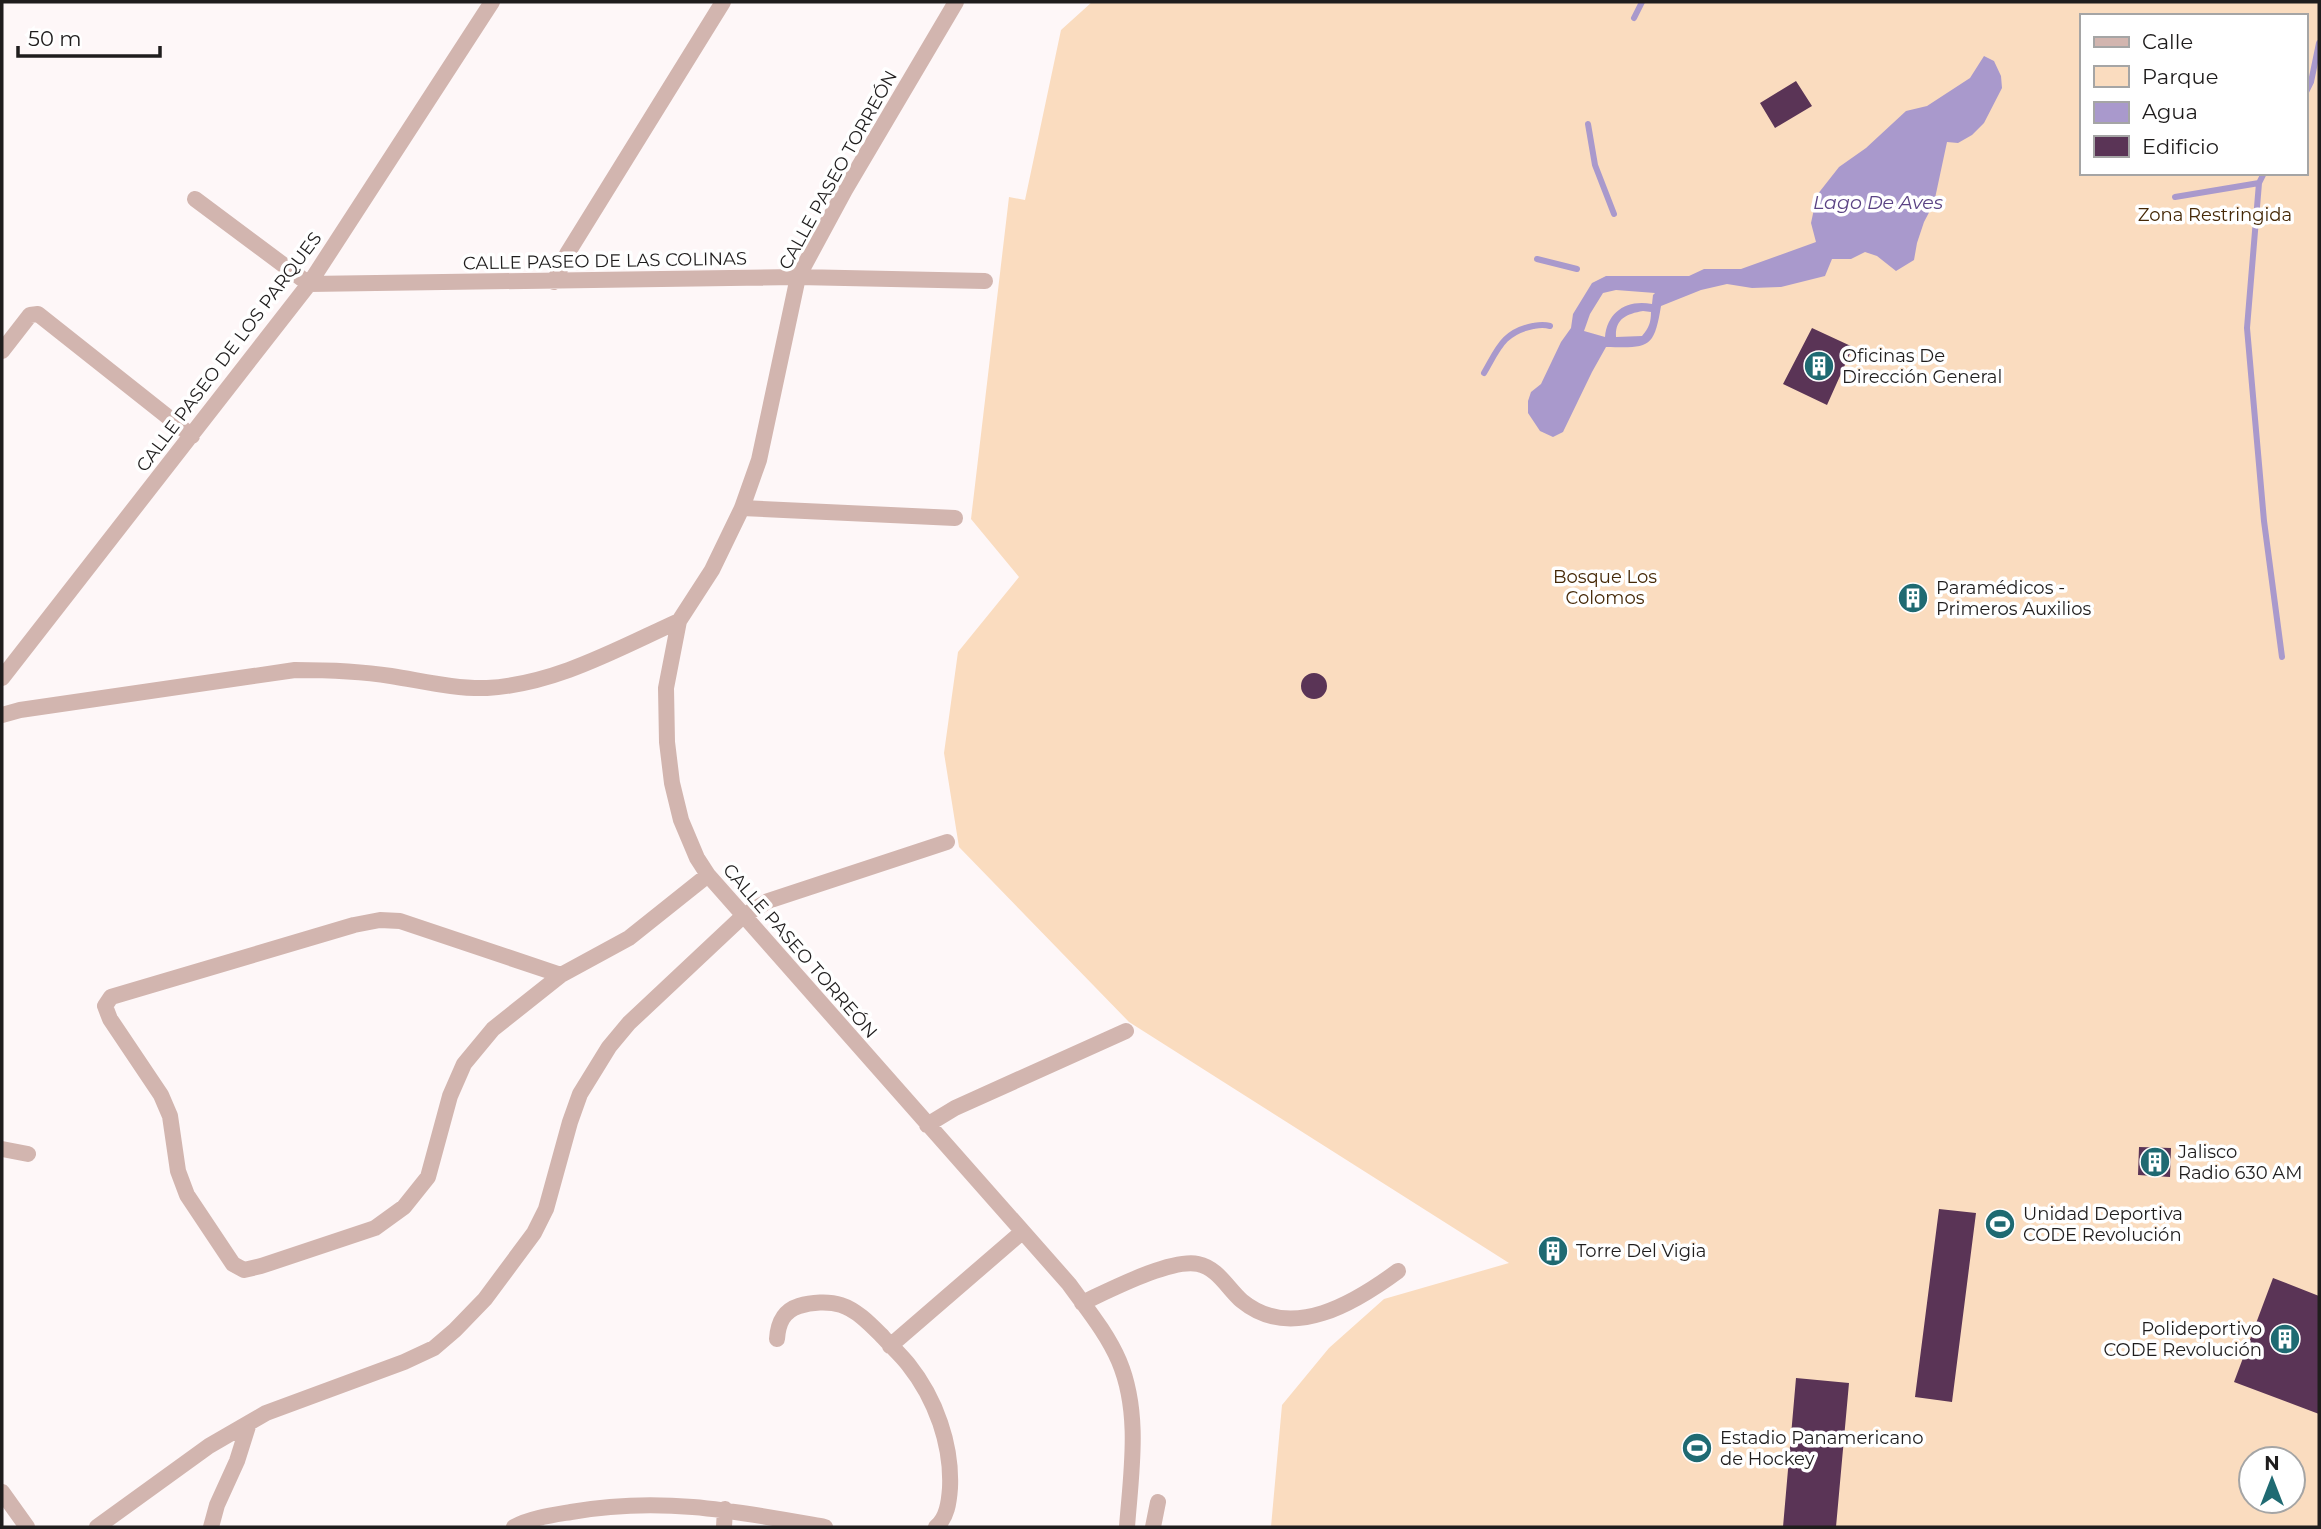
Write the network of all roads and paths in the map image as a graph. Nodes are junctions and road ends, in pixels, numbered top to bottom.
1 (492, 2) edge
2 (723, 2) edge
3 (956, 2) edge
4 (195, 199) dead end
5 (798, 277) junction
6 (985, 281) dead end
7 (554, 282) junction
8 (309, 285) junction
9 (2, 351) edge
10 (192, 436) junction
11 (742, 508) junction
12 (955, 518) dead end
13 (679, 621) junction
14 (2, 678) edge
15 (2, 715) edge
16 (947, 842) dead end
17 (708, 875) junction
18 (743, 916) junction
19 (561, 975) junction
20 (1126, 1031) dead end
21 (927, 1125) junction
22 (2, 1149) edge
23 (28, 1154) dead end
24 (1022, 1232) junction
25 (1398, 1271) dead end
26 (1082, 1303) junction
27 (777, 1339) dead end
28 (891, 1346) junction
29 (249, 1423) junction
30 (2, 1492) edge
31 (1158, 1502) dead end
32 (718, 1509) junction
33 (27, 1527) edge
34 (97, 1527) edge
35 (211, 1527) edge
36 (514, 1527) edge
37 (724, 1527) edge
38 (825, 1527) edge
39 (936, 1527) edge
40 (1127, 1527) edge
41 (1153, 1527) edge

1 - 8 street, CALLE PASEO DE LOS PARQUES
2 - 7 street
3 - 5 street, CALLE PASEO TORREÓN
4 - 8 street
5 - 6 street, CALLE PASEO DE LAS COLINAS
5 - 7 street, CALLE PASEO DE LAS COLINAS
5 - 11 street, CALLE PASEO TORREÓN
7 - 8 street, CALLE PASEO DE LAS COLINAS
8 - 10 street, CALLE PASEO DE LOS PARQUES
9 - 10 street
10 - 14 street, CALLE PASEO DE LOS PARQUES
11 - 12 street
11 - 13 street, CALLE PASEO TORREÓN
13 - 15 street
13 - 17 street, CALLE PASEO TORREÓN
16 - 18 street
17 - 18 street, CALLE PASEO TORREÓN
17 - 19 street
18 - 21 street, CALLE PASEO TORREÓN
18 - 29 street
19 - 19 street
20 - 21 street
21 - 24 street, CALLE PASEO TORREÓN
22 - 23 street
24 - 26 street, CALLE PASEO TORREÓN
24 - 28 street
25 - 26 street
26 - 40 street, CALLE PASEO TORREÓN
27 - 28 street
28 - 39 street
29 - 34 street
29 - 35 street
30 - 33 street
31 - 41 street
32 - 36 street
32 - 37 street
32 - 38 street

